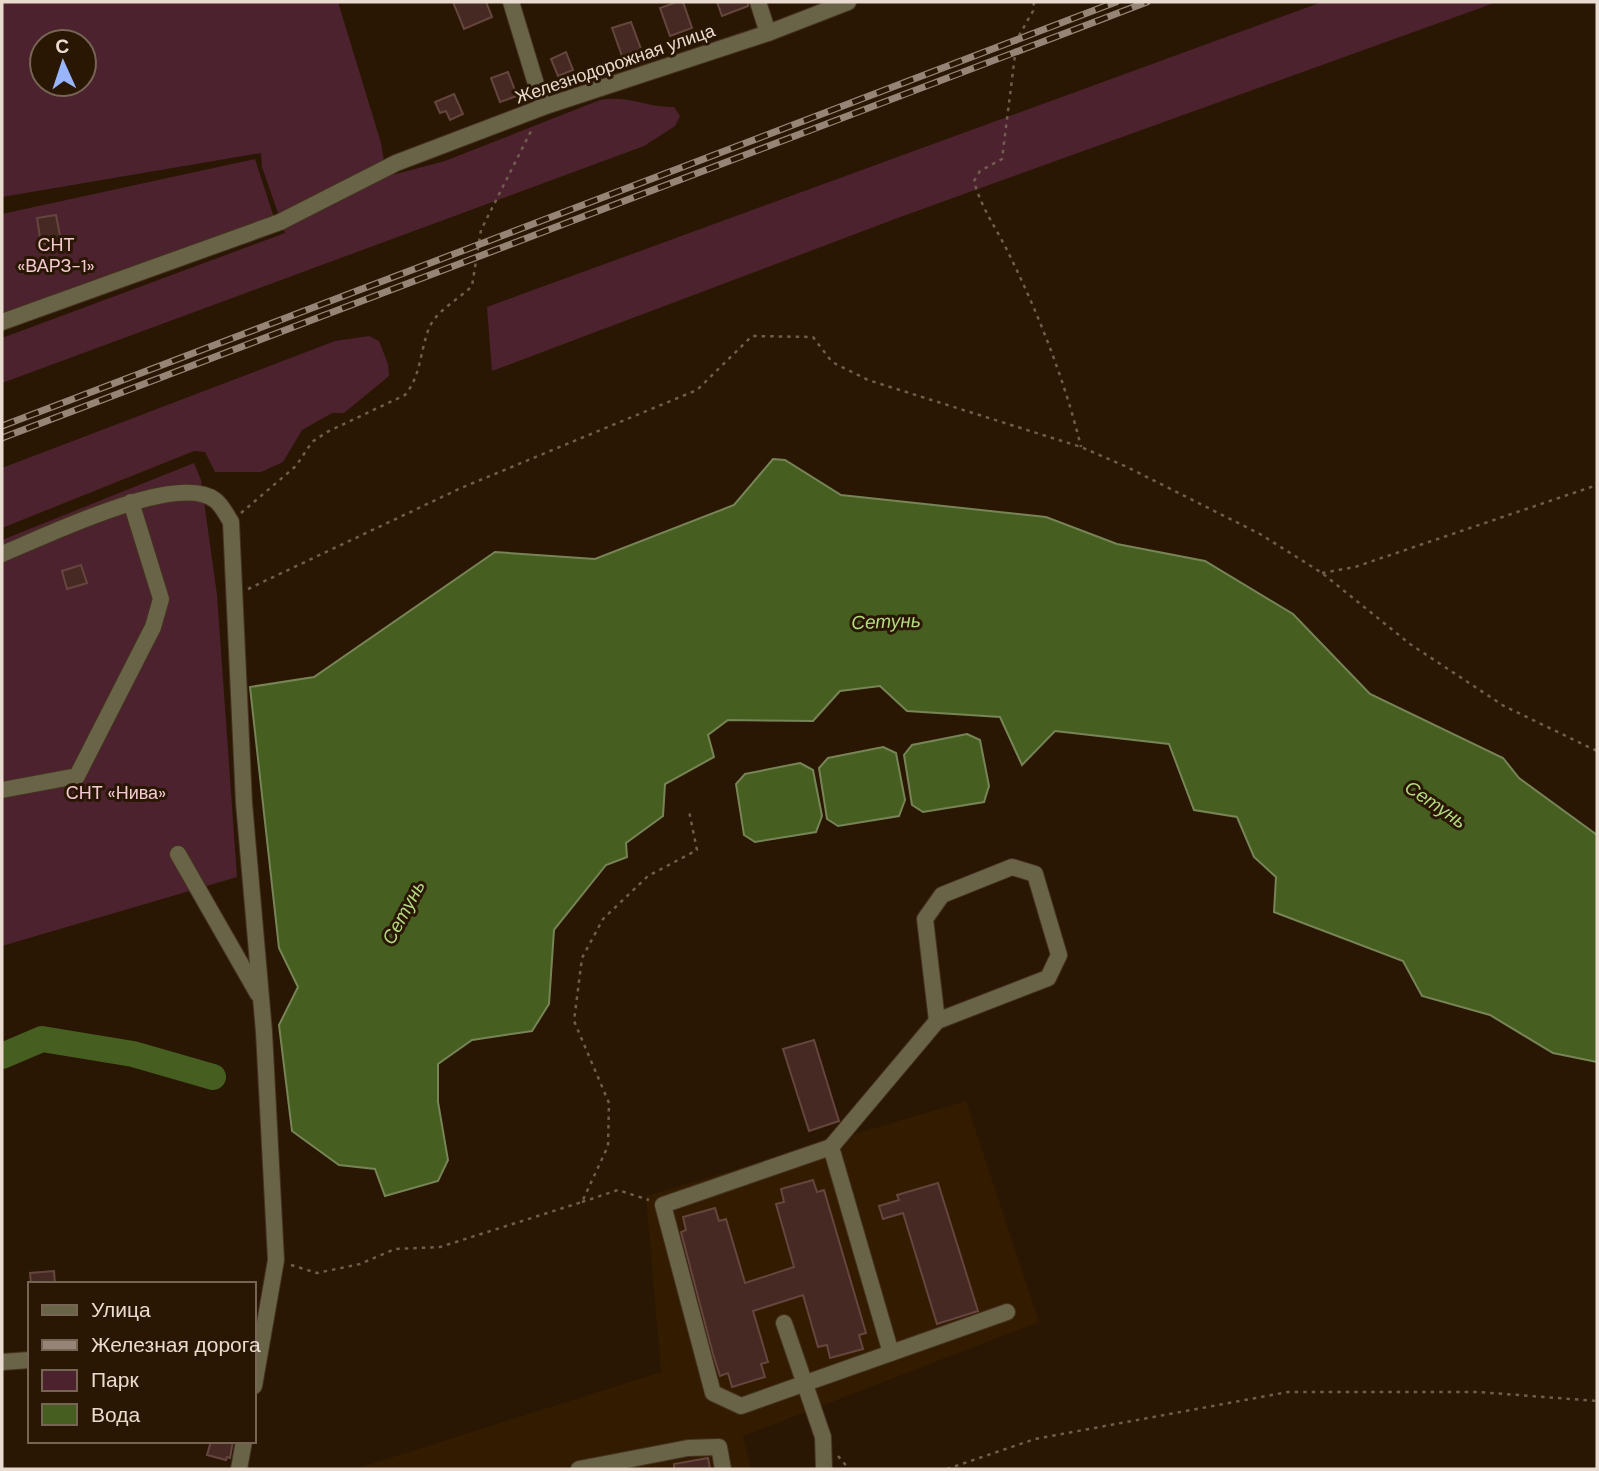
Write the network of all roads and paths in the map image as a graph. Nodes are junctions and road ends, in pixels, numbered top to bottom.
1 (511, 2) edge
2 (758, 2) edge
3 (848, 2) edge
4 (1034, 2) edge
5 (768, 33) junction
6 (543, 107) junction
7 (2, 322) edge
8 (1081, 447) junction
9 (1597, 485) edge
10 (131, 502) junction
11 (231, 522) junction
12 (2, 554) edge
13 (1322, 573) junction
14 (234, 597) junction
15 (1597, 751) edge
16 (2, 790) edge
17 (689, 811) dead end
18 (178, 853) dead end
19 (261, 999) junction
20 (937, 1021) junction
21 (831, 1147) junction
22 (582, 1202) junction
23 (663, 1205) junction
24 (276, 1260) junction
25 (1007, 1312) dead end
26 (784, 1323) dead end
27 (891, 1353) junction
28 (28, 1360) edge
29 (2, 1362) edge
30 (256, 1375) edge
31 (804, 1384) junction
32 (1597, 1401) edge
33 (244, 1443) edge
34 (240, 1469) edge
35 (579, 1469) edge
36 (723, 1469) edge
37 (824, 1469) edge
38 (947, 1469) edge

1 - 6 street
2 - 5 street
3 - 5 street, Железнодорожная улица
4 - 8 path
5 - 6 street, Железнодорожная улица
6 - 7 street, Железнодорожная улица
6 - 11 path
8 - 13 path
8 - 14 path
9 - 13 path
10 - 11 street
10 - 12 street
10 - 16 street
11 - 14 street
13 - 15 path
14 - 19 street
17 - 22 path
18 - 19 street
19 - 24 street
20 - 20 street
20 - 21 street
21 - 23 street
21 - 27 street
22 - 23 path
22 - 24 path
23 - 31 street
24 - 30 street
25 - 27 street
26 - 31 street
27 - 31 street
28 - 29 street
31 - 37 street
32 - 38 path
33 - 34 street
35 - 36 street

